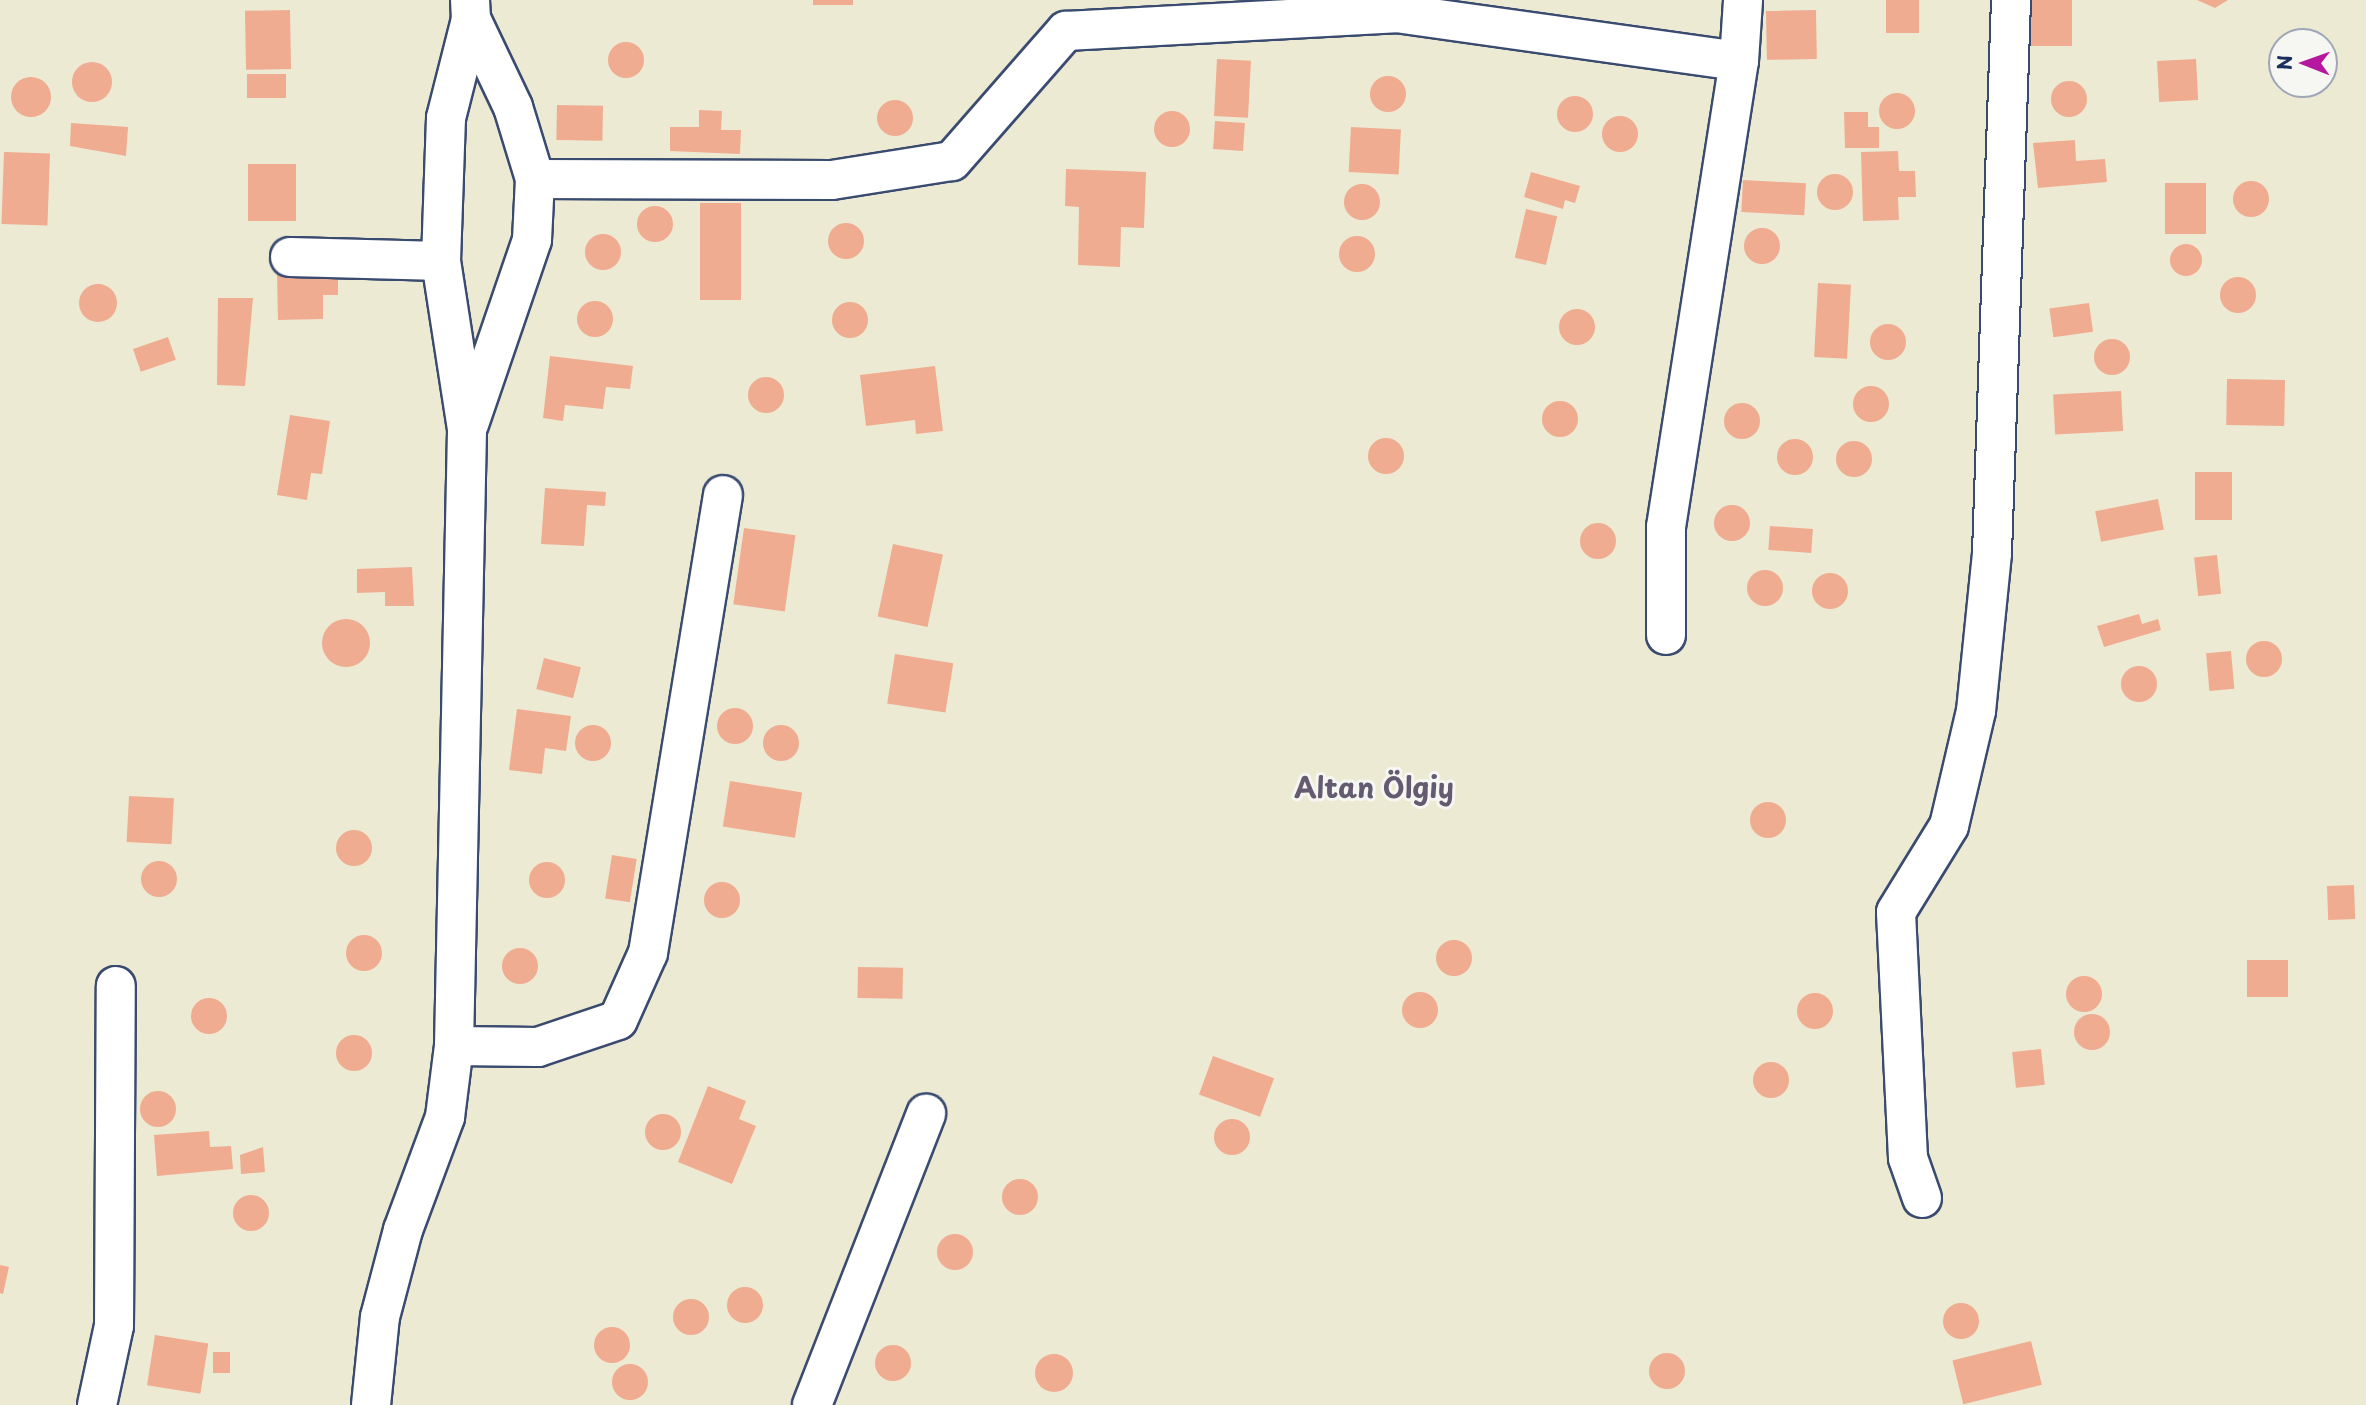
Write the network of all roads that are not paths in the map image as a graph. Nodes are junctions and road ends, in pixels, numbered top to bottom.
1 (1742, 0) edge
2 (2011, 0) edge
3 (470, 10) edge
4 (1739, 61) junction
5 (535, 179) junction
6 (290, 257) dead end
7 (441, 261) junction
8 (467, 429) junction
9 (723, 495) dead end
10 (1666, 635) dead end
11 (116, 986) dead end
12 (454, 1046) junction
13 (926, 1114) dead end
14 (1922, 1198) dead end
15 (97, 1405) edge
16 (371, 1405) edge
17 (812, 1405) edge

1 - 4 street
2 - 14 street
3 - 5 street
3 - 7 street
4 - 5 street
4 - 10 street
5 - 8 street
6 - 7 street
7 - 8 street
8 - 12 street
9 - 12 street
11 - 15 street
12 - 16 street
13 - 17 street

